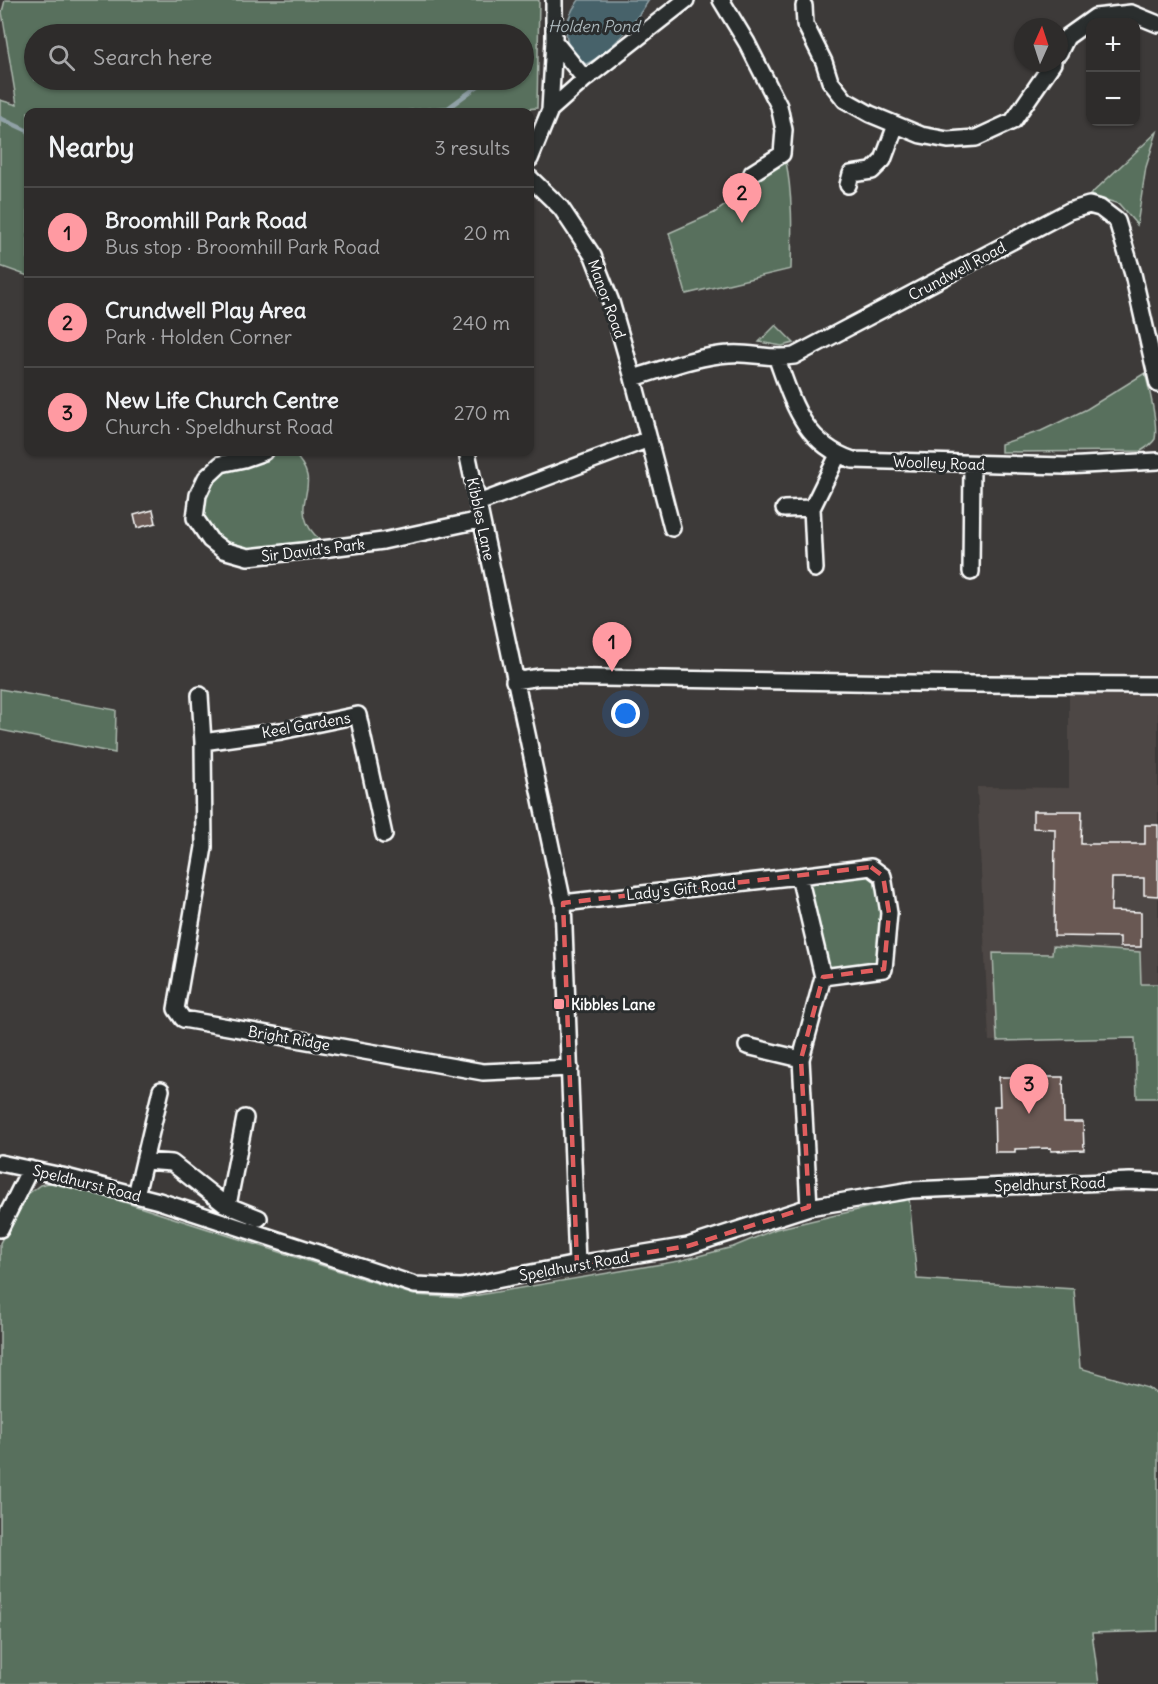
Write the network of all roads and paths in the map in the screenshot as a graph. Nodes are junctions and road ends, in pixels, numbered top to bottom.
1 (564, 0) edge
2 (686, 0) edge
3 (721, 0) edge
4 (554, 6) edge
5 (804, 6) dead end
6 (1132, 7) edge
7 (1158, 24) edge
8 (1068, 36) edge
9 (554, 41) junction
10 (1047, 72) edge
11 (585, 79) junction
12 (550, 110) junction
13 (897, 125) junction
14 (534, 149) edge
15 (752, 173) dead end
16 (534, 182) edge
17 (848, 185) dead end
18 (777, 359) junction
19 (633, 378) junction
20 (1158, 384) edge
21 (650, 439) junction
22 (838, 455) junction
23 (253, 456) edge
24 (468, 456) edge
25 (1158, 460) edge
26 (972, 464) junction
27 (478, 503) junction
28 (784, 508) dead end
29 (812, 508) junction
30 (480, 520) junction
31 (672, 528) dead end
32 (815, 569) dead end
33 (971, 572) dead end
34 (514, 681) junction
35 (1158, 685) edge
36 (200, 695) dead end
37 (203, 741) junction
38 (384, 835) dead end
39 (799, 876) junction
40 (563, 903) junction
41 (823, 977) junction
42 (747, 1046) dead end
43 (801, 1059) junction
44 (570, 1068) junction
45 (161, 1090) dead end
46 (245, 1118) dead end
47 (144, 1161) junction
48 (0, 1163) edge
49 (30, 1169) junction
50 (1158, 1182) edge
51 (136, 1195) junction
52 (228, 1205) junction
53 (809, 1207) junction
54 (259, 1218) dead end
55 (0, 1229) edge
56 (577, 1264) junction

1 - 4 street
2 - 11 street
3 - 15 street
4 - 9 street
5 - 13 street
6 - 7 street
6 - 8 street
9 - 11 street
9 - 12 street
10 - 13 street
11 - 12 street
12 - 14 street
13 - 17 street
16 - 19 street, Manor Road
18 - 19 street, Crundwell Road
18 - 20 street, Crundwell Road
18 - 22 street, Woolley Road
19 - 21 street, Manor Road
21 - 27 street
21 - 31 street, Manor Road
22 - 26 street, Woolley Road
22 - 29 street
23 - 30 street, Sir David's Park
24 - 27 street, Kibbles Lane
25 - 26 street, Woolley Road
26 - 33 street
27 - 30 street, Kibbles Lane
28 - 29 street
29 - 32 street
30 - 34 street, Kibbles Lane
34 - 35 street
34 - 40 street, Kibbles Lane
36 - 37 street
37 - 38 street, Keel Gardens
37 - 44 street, Bright Ridge
39 - 40 street, Lady's Gift Road
39 - 41 street
39 - 41 street, Lady's Gift Road
40 - 44 street, Kibbles Lane
41 - 43 street
42 - 43 street
43 - 53 street
44 - 56 street, Kibbles Lane
45 - 47 street
46 - 52 street
47 - 51 street
47 - 52 street
48 - 49 street, Speldhurst Road
49 - 51 street, Speldhurst Road
49 - 55 street
50 - 53 street, Speldhurst Road
51 - 56 street, Speldhurst Road
52 - 54 street
53 - 56 street, Speldhurst Road

